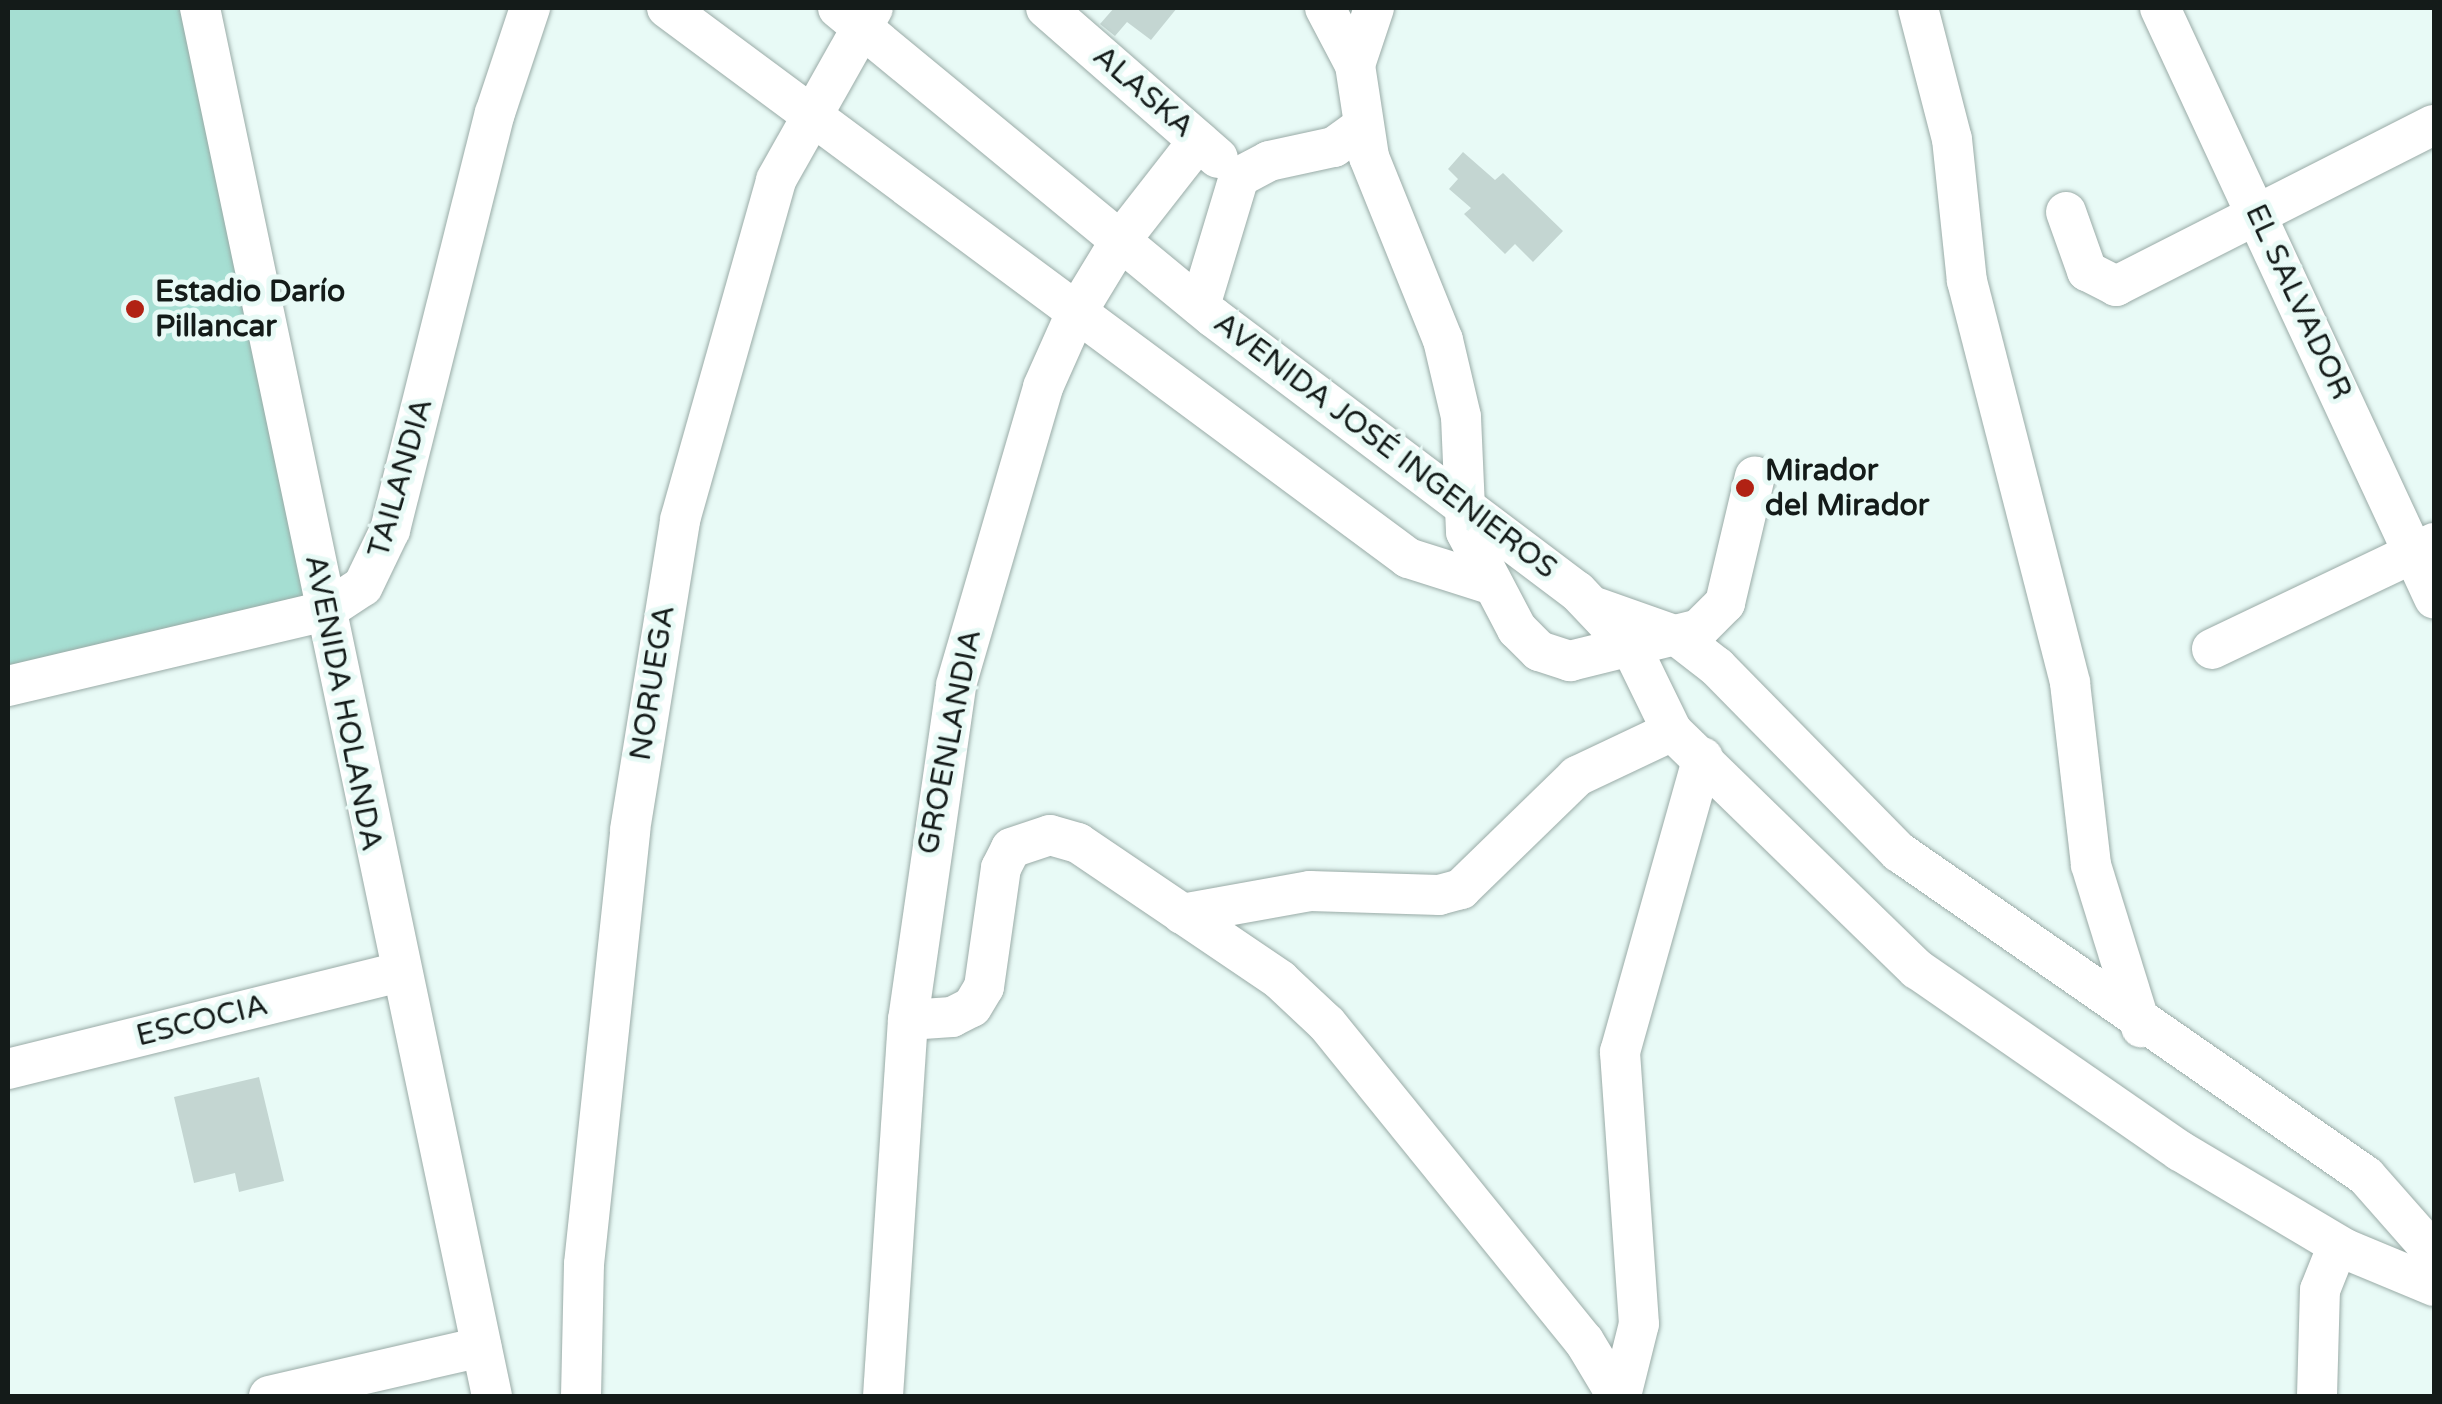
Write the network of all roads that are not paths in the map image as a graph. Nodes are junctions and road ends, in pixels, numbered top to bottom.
1 (200, 8) edge
2 (530, 8) edge
3 (667, 8) edge
4 (1046, 8) edge
5 (1324, 8) edge
6 (1374, 8) edge
7 (1918, 8) edge
8 (2160, 8) edge
9 (857, 14) edge
10 (1355, 65) junction
11 (808, 110) junction
12 (1363, 126) junction
13 (2434, 126) edge
14 (1198, 141) junction
15 (1240, 177) junction
16 (2066, 212) dead end
17 (2258, 216) junction
18 (1120, 241) junction
19 (1200, 306) junction
20 (1079, 309) junction
21 (1755, 476) dead end
22 (1461, 505) junction
23 (2424, 548) edge
24 (1493, 584) junction
25 (2434, 598) edge
26 (1589, 604) junction
27 (324, 612) junction
28 (1677, 636) junction
29 (1632, 649) junction
30 (2212, 650) dead end
31 (8, 686) edge
32 (1672, 731) junction
33 (1703, 757) junction
34 (1182, 914) junction
35 (397, 973) junction
36 (908, 1020) junction
37 (2141, 1027) junction
38 (8, 1069) edge
39 (2338, 1244) junction
40 (2434, 1253) edge
41 (2434, 1286) edge
42 (480, 1347) junction
43 (269, 1396) edge
44 (492, 1396) edge
45 (581, 1396) edge
46 (883, 1396) edge
47 (1619, 1396) edge
48 (2317, 1396) edge

1 - 27 street, AVENIDA HOLANDA
2 - 27 street, TAILANDIA
3 - 11 street
4 - 14 street, ALASKA
5 - 10 street
6 - 10 street
7 - 37 street
8 - 17 street, EL SALVADOR
9 - 11 street, NORUEGA
9 - 18 street, AVENIDA JOSÉ INGENIEROS
10 - 12 street
11 - 20 street
11 - 45 street, NORUEGA
12 - 15 street
12 - 22 street
13 - 17 street
14 - 15 street, ALASKA
14 - 18 street, GROENLANDIA
15 - 19 street
16 - 17 street
17 - 23 street, EL SALVADOR
18 - 19 street, AVENIDA JOSÉ INGENIEROS
18 - 20 street, GROENLANDIA
19 - 22 street, AVENIDA JOSÉ INGENIEROS
20 - 24 street
20 - 36 street, GROENLANDIA
21 - 28 street
22 - 24 street
22 - 26 street, AVENIDA JOSÉ INGENIEROS
23 - 25 street, EL SALVADOR
23 - 30 street
24 - 29 street
26 - 28 street
26 - 29 street, AVENIDA JOSÉ INGENIEROS
27 - 31 street, TAILANDIA
27 - 35 street, AVENIDA HOLANDA
28 - 29 street
28 - 37 street
29 - 32 street, AVENIDA JOSÉ INGENIEROS
32 - 33 street, AVENIDA JOSÉ INGENIEROS
32 - 34 street
33 - 39 street, AVENIDA JOSÉ INGENIEROS
33 - 47 street
34 - 36 street
34 - 47 street
35 - 38 street, ESCOCIA
35 - 42 street, AVENIDA HOLANDA
36 - 46 street, GROENLANDIA
37 - 40 street
39 - 41 street, AVENIDA JOSÉ INGENIEROS
39 - 48 street
42 - 43 street
42 - 44 street, AVENIDA HOLANDA

